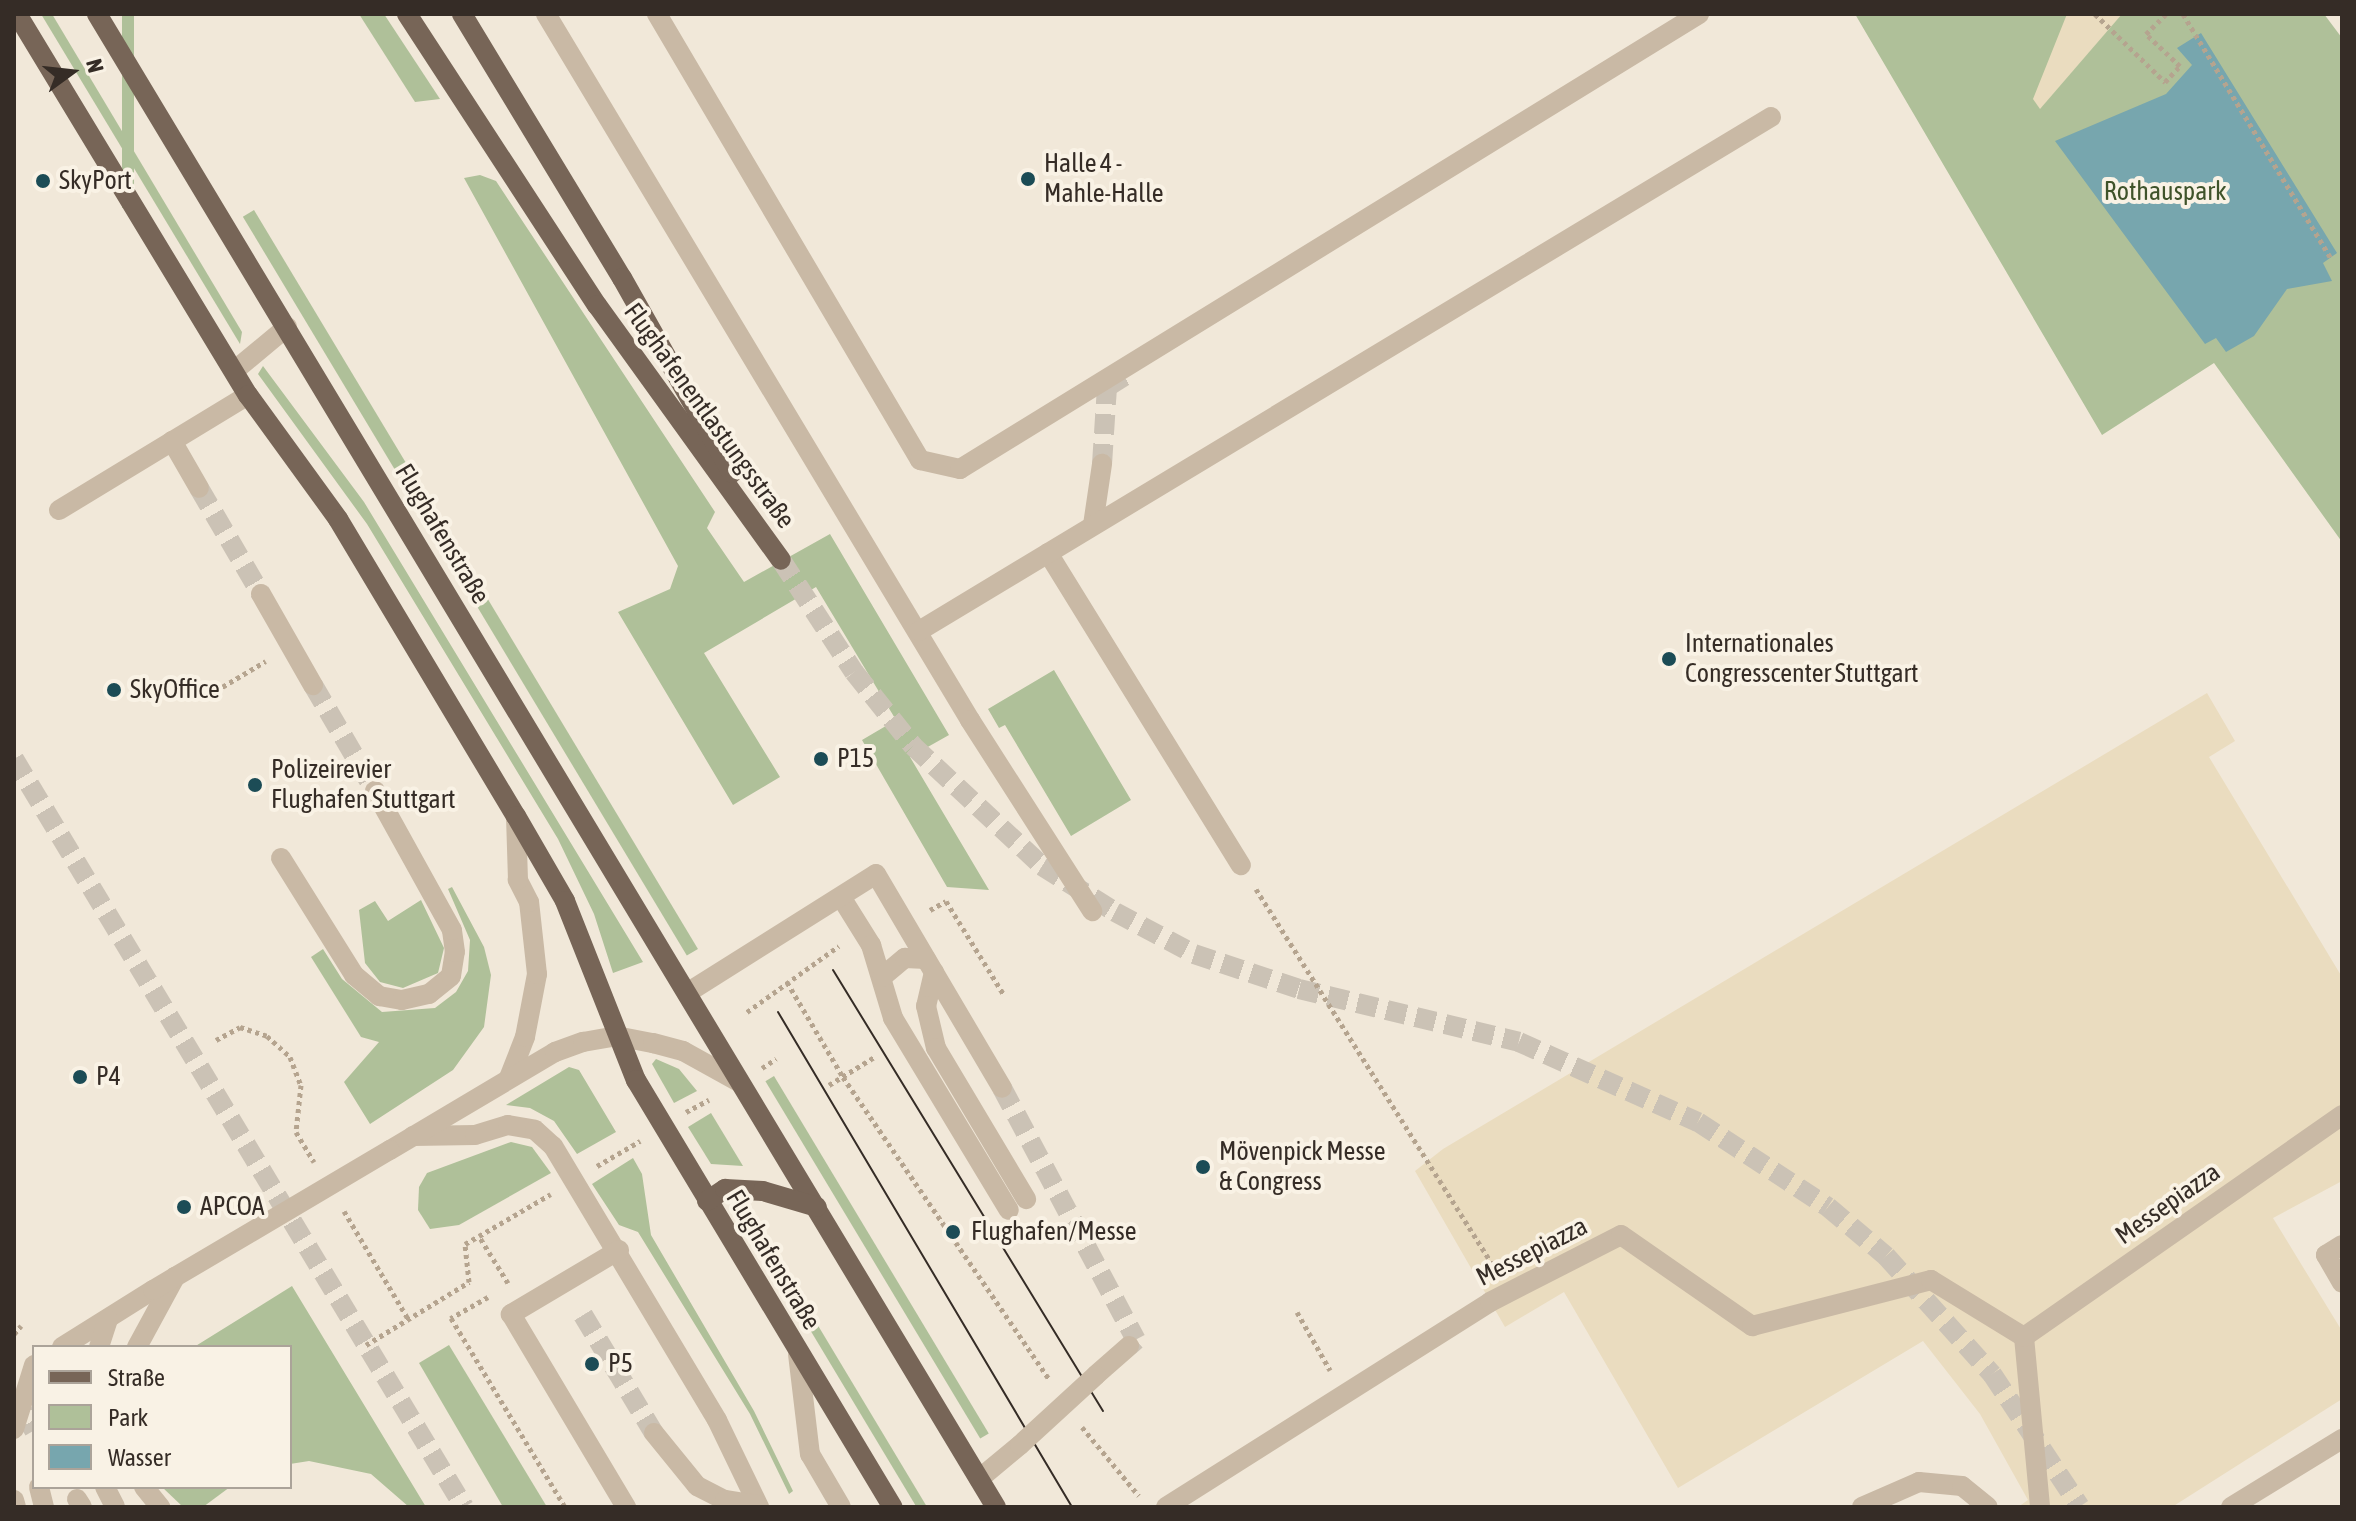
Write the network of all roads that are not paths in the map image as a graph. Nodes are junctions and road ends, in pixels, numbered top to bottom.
1 (17, 14) edge
2 (97, 14) edge
3 (407, 14) edge
4 (462, 14) edge
5 (546, 14) edge
6 (657, 14) edge
7 (1699, 14) edge
8 (14, 31) edge
9 (46, 64) junction
10 (1771, 117) dead end
11 (287, 327) junction
12 (234, 371) junction
13 (248, 395) junction
14 (172, 441) junction
15 (1102, 464) tunnel mouth
16 (199, 488) tunnel mouth
17 (59, 510) dead end
18 (1093, 525) junction
19 (1048, 553) junction
20 (261, 594) tunnel mouth
21 (919, 631) junction
22 (313, 685) tunnel mouth
23 (375, 791) tunnel mouth
24 (516, 816) junction
25 (281, 858) dead end
26 (1241, 865) road end
27 (841, 897) junction
28 (1092, 911) dead end
29 (930, 966) junction
30 (882, 977) junction
31 (687, 993) junction
32 (616, 1036) junction
33 (509, 1078) junction
34 (739, 1082) junction
35 (1002, 1088) tunnel mouth
36 (2342, 1115) edge
37 (413, 1136) junction
38 (707, 1201) junction
39 (817, 1207) junction
40 (2342, 1245) edge
41 (619, 1250) junction
42 (175, 1277) junction
43 (2342, 1283) edge
44 (108, 1319) junction
45 (2024, 1337) junction
46 (67, 1345) edge
47 (100, 1345) edge
48 (138, 1345) edge
49 (1129, 1346) dead end
50 (798, 1354) junction
51 (32, 1371) edge
52 (14, 1429) edge
53 (654, 1433) tunnel mouth
54 (2342, 1439) edge
55 (979, 1479) junction
56 (106, 1489) edge
57 (146, 1489) edge
58 (14, 1500) edge
59 (759, 1506) edge
60 (16, 1507) edge
61 (115, 1507) edge
62 (160, 1507) edge
63 (626, 1507) edge
64 (841, 1507) edge
65 (893, 1507) edge
66 (996, 1507) edge
67 (1166, 1507) edge
68 (1862, 1507) edge
69 (1988, 1507) edge
70 (2040, 1507) edge
71 (2231, 1507) edge

1 - 9 main road, Flughafenstraße
2 - 11 main road, Flughafenstraße
3 - 4 main road, Flughafenentlastungsstraße
5 - 21 street
6 - 7 street
8 - 9 street
9 - 12 main road, Flughafenstraße
10 - 18 street
11 - 12 street
11 - 31 main road, Flughafenstraße
12 - 13 main road, Flughafenstraße
13 - 14 street
13 - 24 main road, Flughafenstraße
14 - 16 street
14 - 17 street
15 - 18 street
18 - 19 street
19 - 21 street
19 - 26 street
20 - 22 street
21 - 28 street
23 - 25 street
24 - 32 main road, Flughafenstraße
24 - 33 street
27 - 29 street
27 - 30 street
27 - 31 street
29 - 30 street
29 - 30 street
29 - 35 street
31 - 34 main road, Flughafenstraße
32 - 33 street
32 - 34 street, Flughafenstraße
32 - 38 main road, Flughafenstraße
33 - 37 street
34 - 39 main road, Flughafenstraße
36 - 45 street, Messepiazza
37 - 41 street
37 - 42 street, bridge
38 - 39 main road
38 - 50 main road, Flughafenstraße
39 - 55 main road, Flughafenstraße
40 - 43 street
41 - 59 street
41 - 63 street
42 - 44 street, bridge
42 - 48 street
44 - 46 street
44 - 47 street
45 - 67 street, Messepiazza
45 - 70 street
49 - 55 street, bridge
50 - 64 street
50 - 65 main road, Flughafenstraße
51 - 52 street
53 - 59 street
54 - 71 street
55 - 66 main road, Flughafenstraße
56 - 61 street
57 - 62 street
58 - 60 street
68 - 69 street

